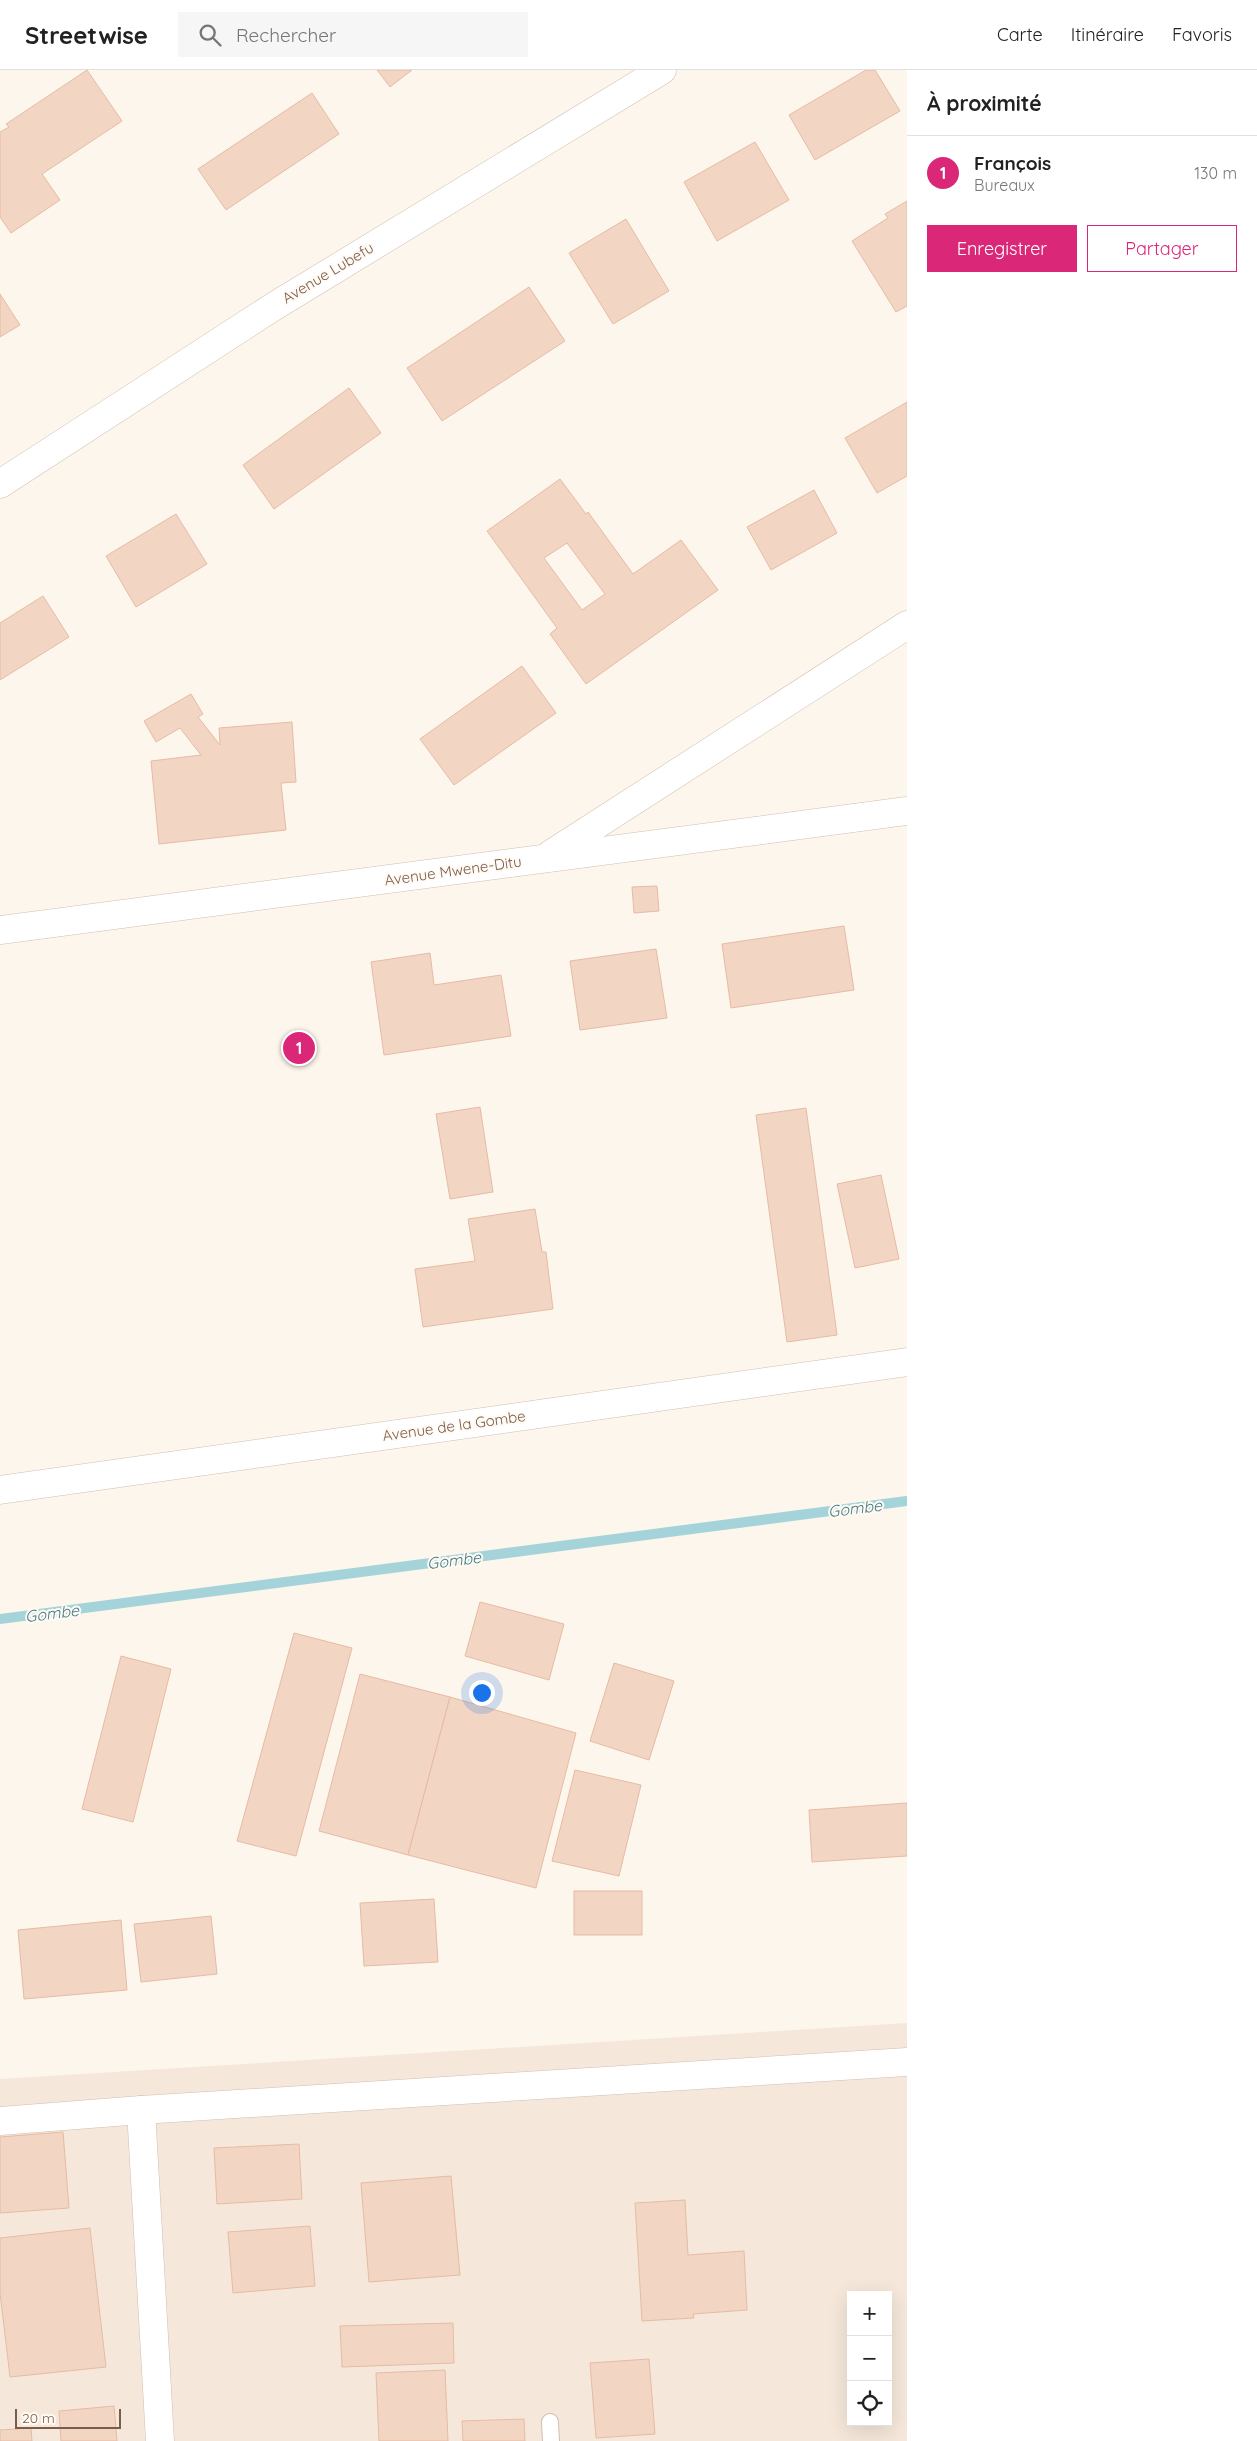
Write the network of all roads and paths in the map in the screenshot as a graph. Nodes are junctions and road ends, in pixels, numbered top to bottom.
1 (662, 70) edge
2 (0, 484) edge
3 (907, 626) edge
4 (907, 811) edge
5 (544, 859) junction
6 (0, 930) edge
7 (907, 1362) edge
8 (0, 1490) edge
9 (907, 2062) edge
10 (141, 2110) junction
11 (0, 2121) edge
12 (550, 2422) dead end
13 (160, 2441) edge
14 (551, 2441) edge

1 - 2 street, Avenue Lubefu
3 - 5 street
4 - 5 street, Avenue Mwene-Ditu
5 - 6 street, Avenue Mwene-Ditu
7 - 8 street, Avenue de la Gombe
9 - 10 street
10 - 11 street
10 - 13 street
12 - 14 lane

